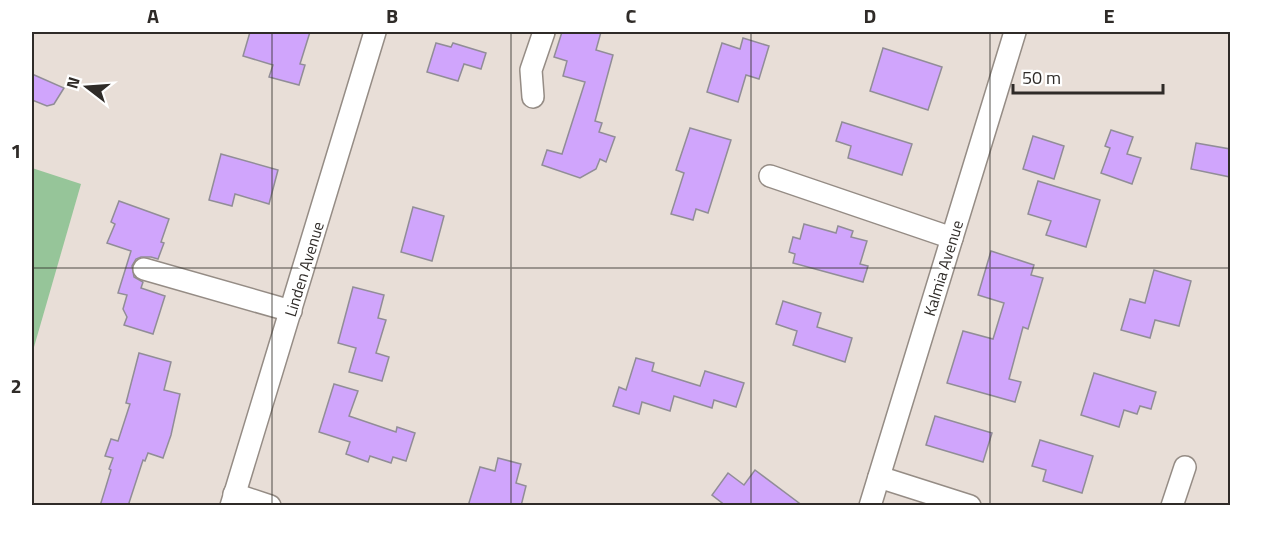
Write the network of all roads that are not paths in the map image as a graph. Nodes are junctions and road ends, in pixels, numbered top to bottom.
1 (375, 32) edge
2 (544, 32) edge
3 (1015, 32) edge
4 (533, 97) dead end
5 (770, 176) dead end
6 (952, 238) junction
7 (144, 268) dead end
8 (291, 311) junction
9 (1185, 466) dead end
10 (879, 477) junction
11 (233, 500) edge
12 (270, 506) edge
13 (870, 506) edge
14 (970, 506) edge
15 (1172, 506) edge

1 - 8 street, Linden Avenue
2 - 4 street
3 - 6 street, Kalmia Avenue
5 - 6 street
6 - 10 street, Kalmia Avenue
7 - 8 street
8 - 11 street, Linden Avenue
9 - 15 street
10 - 13 street, Kalmia Avenue
10 - 14 street
11 - 12 street

